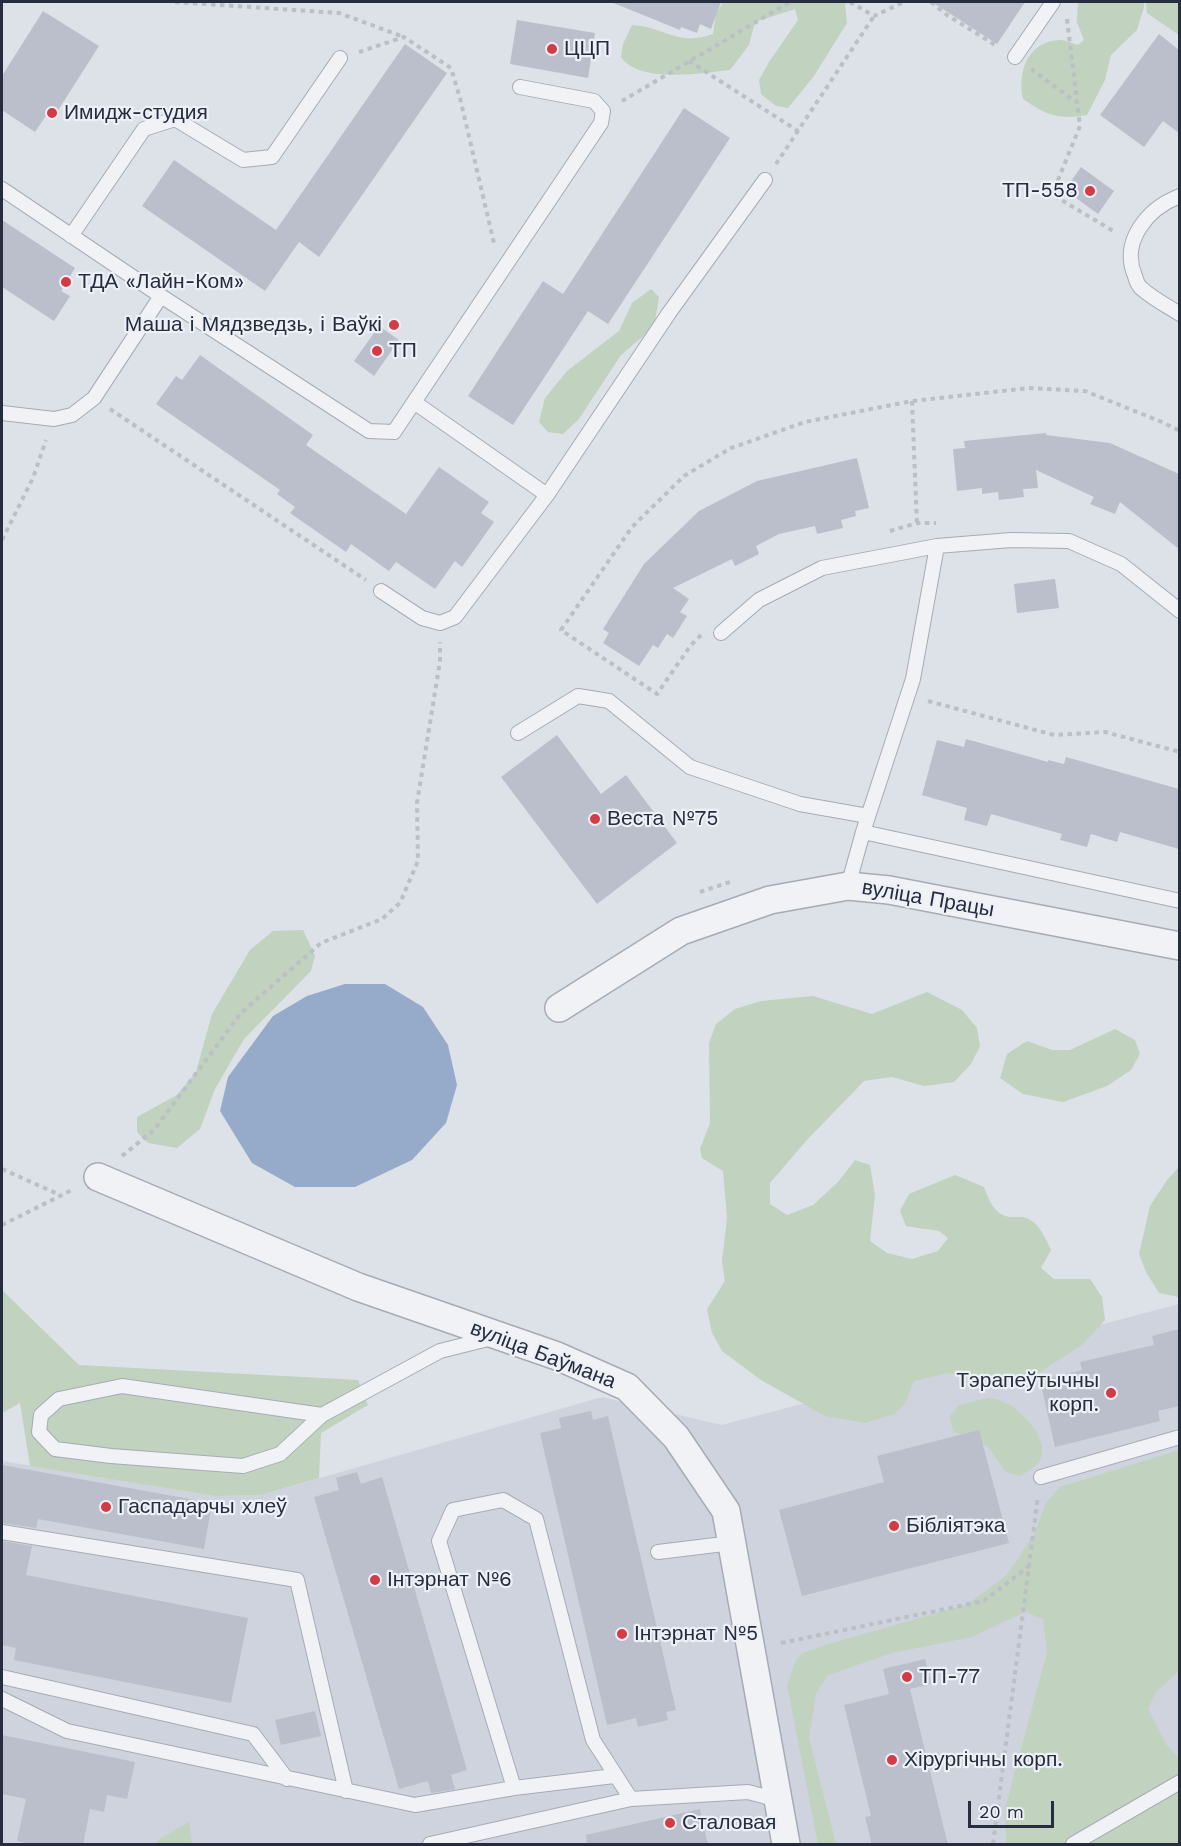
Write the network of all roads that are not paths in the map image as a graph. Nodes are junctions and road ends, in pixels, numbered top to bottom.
1 (1053, 2) edge
2 (1015, 57) road end
3 (340, 58) road end
4 (520, 87) dead end
5 (765, 180) road end
6 (2, 189) edge
7 (1179, 196) edge
8 (71, 236) junction
9 (161, 296) junction
10 (1179, 314) edge
11 (414, 402) junction
12 (2, 413) edge
13 (547, 495) junction
14 (938, 546) junction
15 (381, 591) road end
16 (1179, 611) edge
17 (721, 633) dead end
18 (518, 733) dead end
19 (868, 816) junction
20 (862, 832) junction
21 (848, 886) junction
22 (1179, 901) edge
23 (1179, 946) edge
24 (559, 1008) dead end
25 (98, 1177) road end
26 (500, 1336) junction
27 (322, 1415) junction
28 (1179, 1437) edge
29 (1041, 1477) road end
30 (2, 1532) edge
31 (732, 1543) junction
32 (658, 1552) dead end
33 (2, 1677) edge
34 (2, 1699) edge
35 (614, 1776) junction
36 (287, 1779) junction
37 (1179, 1782) edge
38 (514, 1788) junction
39 (346, 1791) junction
40 (631, 1799) junction
41 (778, 1800) junction
42 (430, 1845) edge
43 (786, 1845) edge
44 (1073, 1845) edge

1 - 2 lane
3 - 8 lane
4 - 11 lane
5 - 13 lane
6 - 8 lane
7 - 10 lane
8 - 9 lane
9 - 11 lane
9 - 12 lane
11 - 13 lane
13 - 15 lane
14 - 16 lane
14 - 17 lane
14 - 19 lane
18 - 19 lane
19 - 20 lane
20 - 21 lane
20 - 22 lane
21 - 23 street, вуліца Працы
21 - 24 street, вуліца Працы
25 - 26 street, вуліца Баўмана
26 - 27 lane
26 - 31 street, вуліца Баўмана
27 - 27 lane
28 - 29 lane
30 - 39 lane
31 - 32 lane
31 - 41 street, вуліца Баўмана
33 - 36 lane
34 - 36 lane
35 - 38 lane
35 - 38 lane
35 - 40 lane
36 - 39 lane
37 - 44 lane
38 - 39 lane
40 - 41 lane
40 - 42 lane
41 - 43 street, вуліца Баўмана

